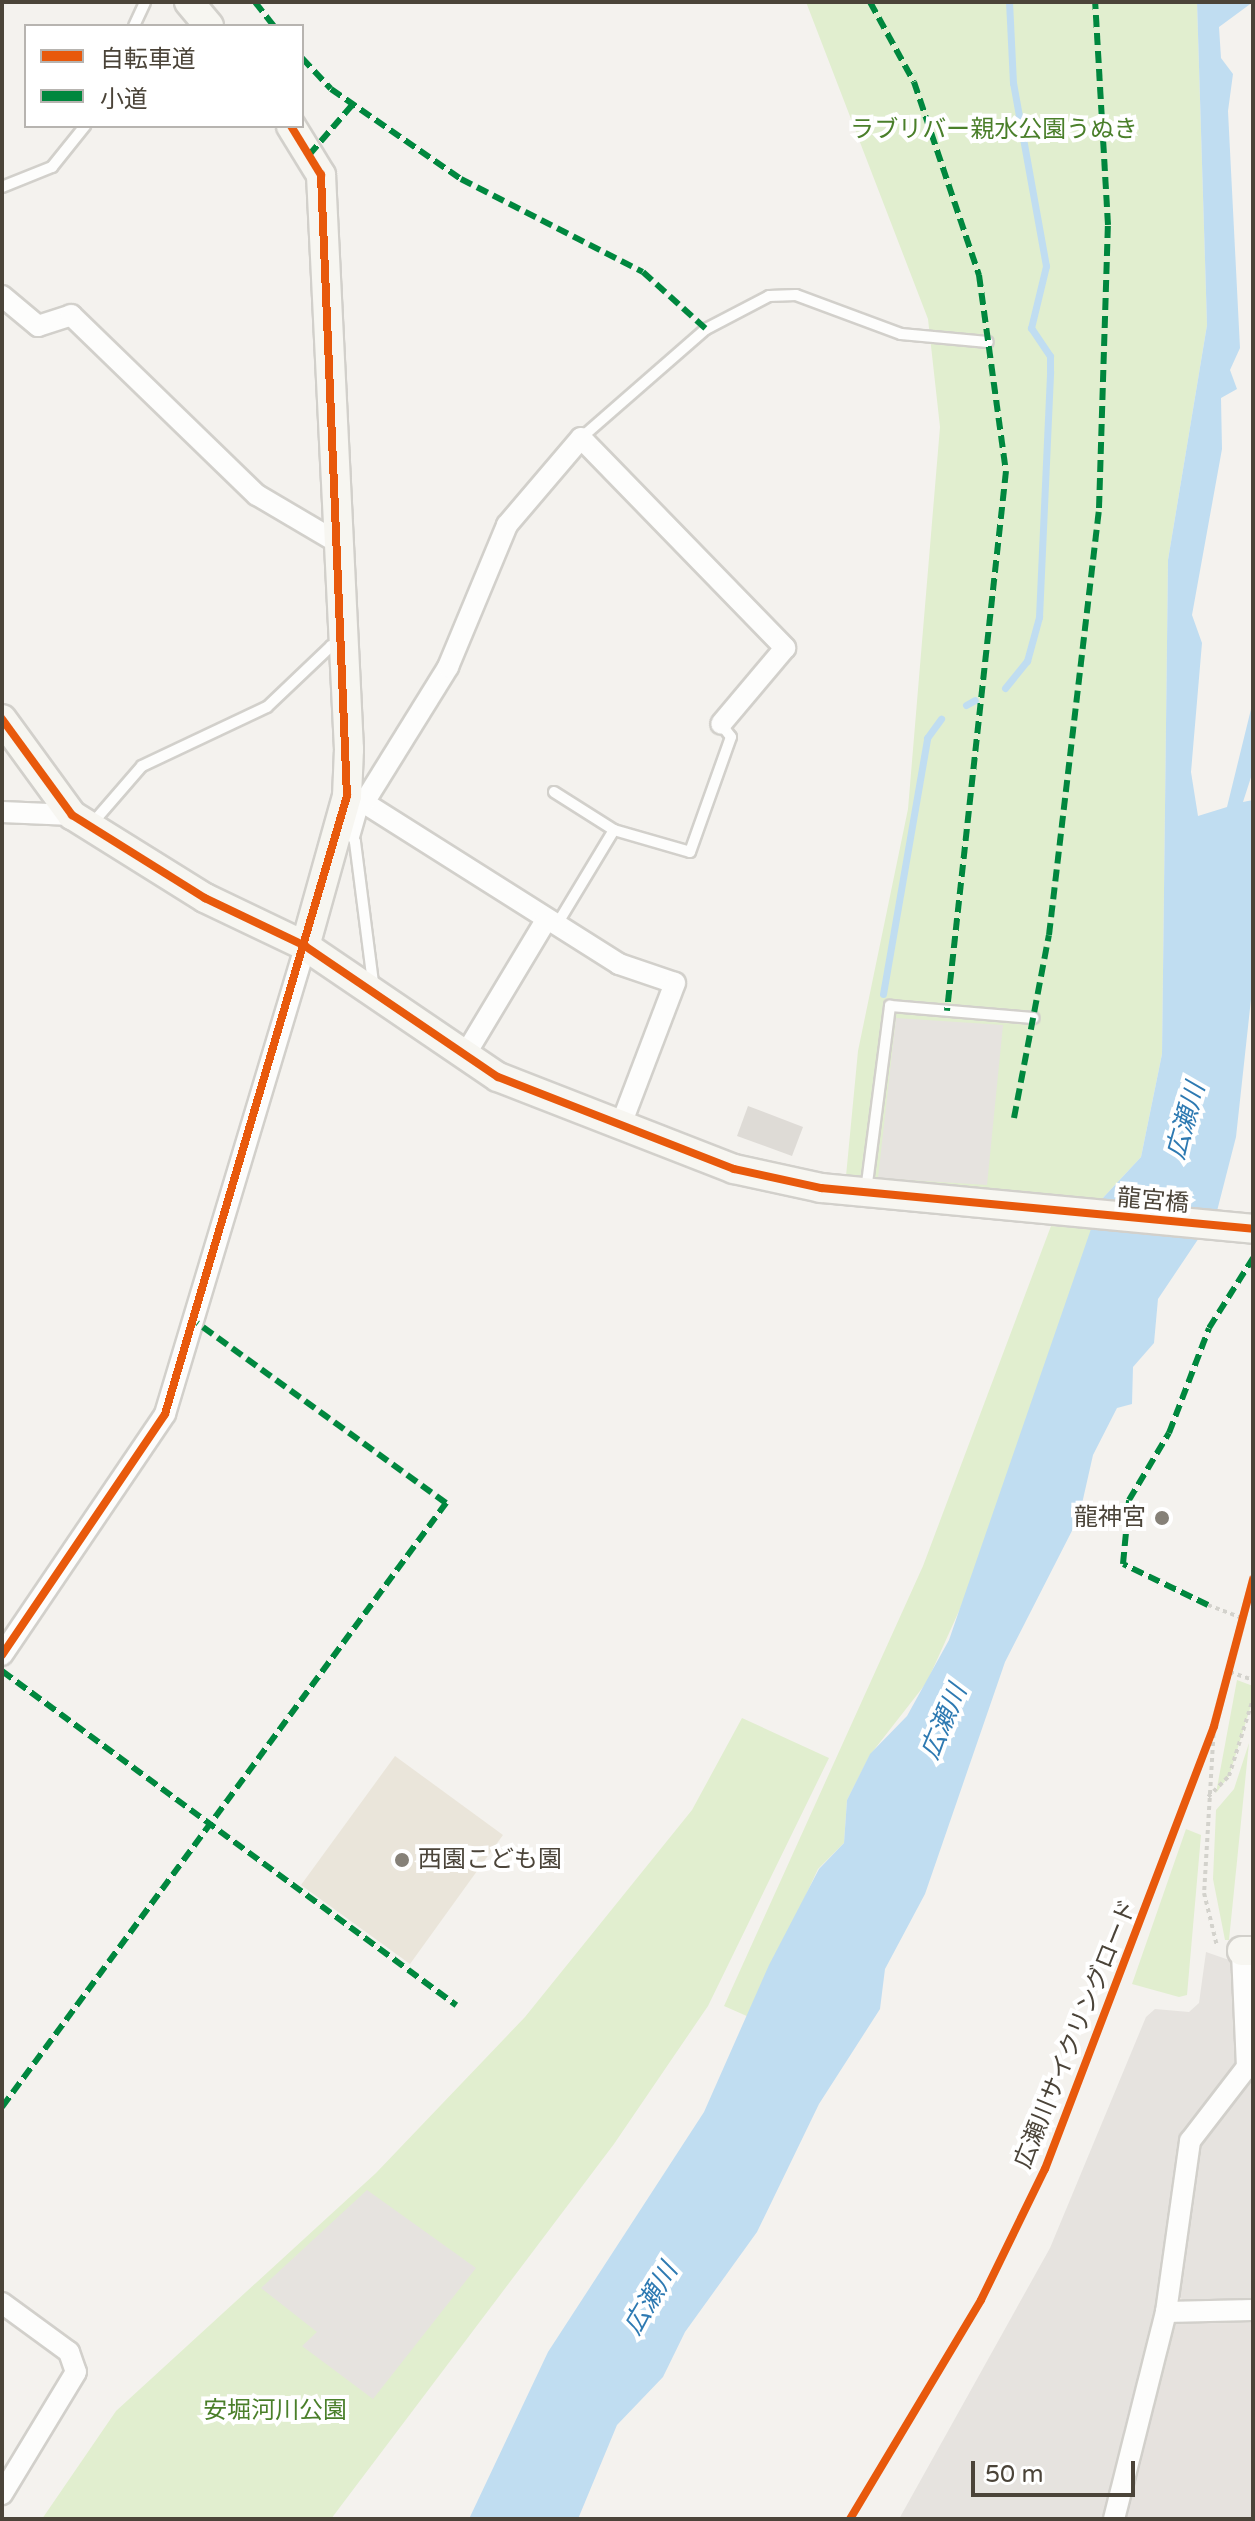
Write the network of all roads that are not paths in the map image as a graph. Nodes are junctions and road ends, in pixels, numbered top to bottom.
1 (145, 2) edge
2 (189, 2) edge
3 (135, 24) edge
4 (207, 24) edge
5 (83, 128) edge
6 (292, 128) edge
7 (2, 187) edge
8 (2, 296) edge
9 (988, 342) dead end
10 (581, 438) junction
11 (342, 545) junction
12 (343, 647) junction
13 (2, 719) edge
14 (721, 724) joint
15 (554, 792) dead end
16 (2, 812) edge
17 (352, 814) junction
18 (80, 821) junction
19 (614, 830) junction
20 (551, 923) junction
21 (305, 946) junction
22 (373, 992) junction
23 (1033, 1018) dead end
24 (465, 1055) junction
25 (620, 1127) junction
26 (866, 1193) junction
27 (1253, 1229) edge
28 (2, 1655) edge
29 (1248, 1951) edge
30 (2, 2303) edge
31 (1253, 2310) edge
32 (1166, 2312) junction
33 (2, 2494) edge
34 (1114, 2519) edge

1 - 3 lane
2 - 4 street
5 - 7 lane
6 - 11 street
8 - 11 street
9 - 10 lane
10 - 14 street
10 - 17 street
11 - 12 street
12 - 17 street
12 - 18 lane
13 - 18 street
14 - 19 lane
15 - 19 lane
16 - 18 street
17 - 20 street
17 - 21 street
17 - 22 lane
18 - 21 street, 龍宮橋
19 - 20 lane
20 - 24 street
20 - 25 street
21 - 22 street, 龍宮橋
21 - 28 street
22 - 24 street, 龍宮橋
23 - 26 lane
24 - 25 street, 龍宮橋
25 - 26 street, 龍宮橋
26 - 27 street, 龍宮橋
29 - 32 street
30 - 33 street
31 - 32 street
32 - 34 street

